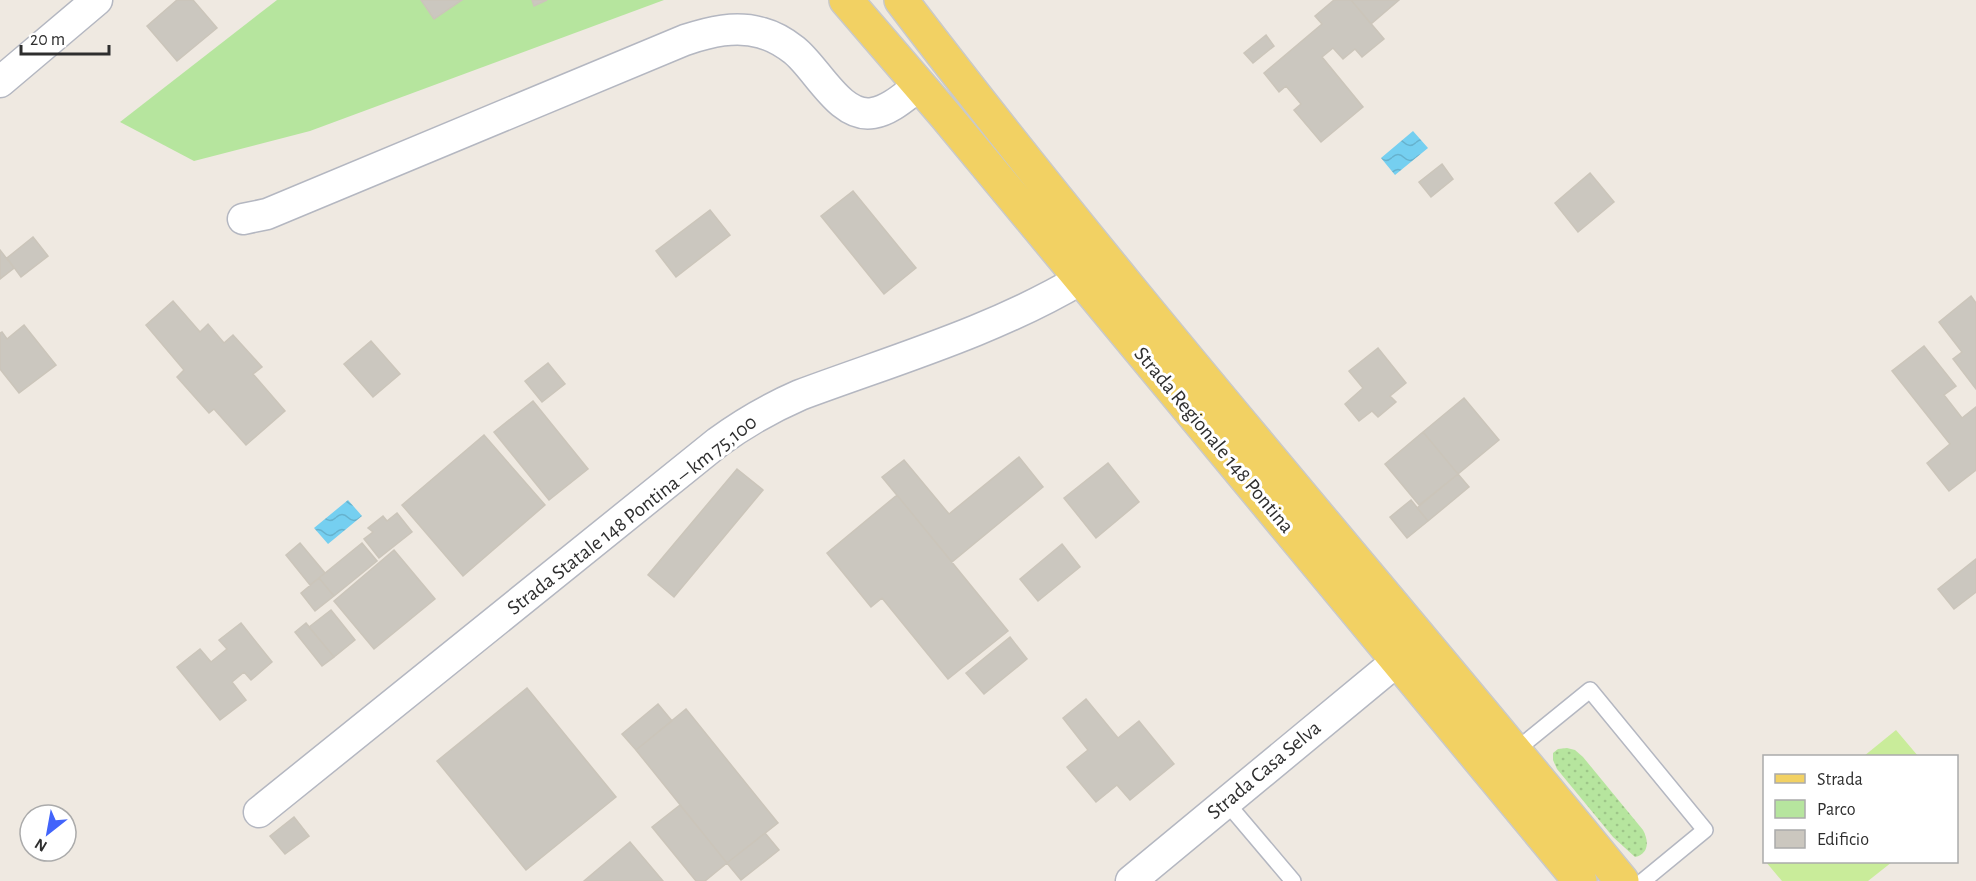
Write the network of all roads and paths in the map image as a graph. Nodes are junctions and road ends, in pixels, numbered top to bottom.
1 (97, 0) edge
2 (846, 0) edge
3 (901, 0) edge
4 (0, 82) edge
5 (920, 85) junction
6 (243, 219) dead end
7 (1081, 279) junction
8 (1397, 661) junction
9 (1515, 750) junction
10 (1226, 801) junction
11 (259, 812) dead end
12 (1131, 881) edge
13 (1293, 881) edge
14 (1580, 881) edge
15 (1622, 881) edge
16 (1642, 881) edge

1 - 4 street
2 - 5 main road, Strada Regionale 148 Pontina
3 - 9 main road, Strada Regionale 148 Pontina
5 - 6 street
5 - 7 main road, Strada Regionale 148 Pontina
7 - 8 main road, Strada Regionale 148 Pontina
7 - 11 street, Strada Statale 148 Pontina – km 75,100
8 - 10 street, Strada Casa Selva
8 - 14 main road, Strada Regionale 148 Pontina
9 - 15 main road, Strada Regionale 148 Pontina
9 - 16 lane
10 - 12 street, Strada Casa Selva
10 - 13 lane

